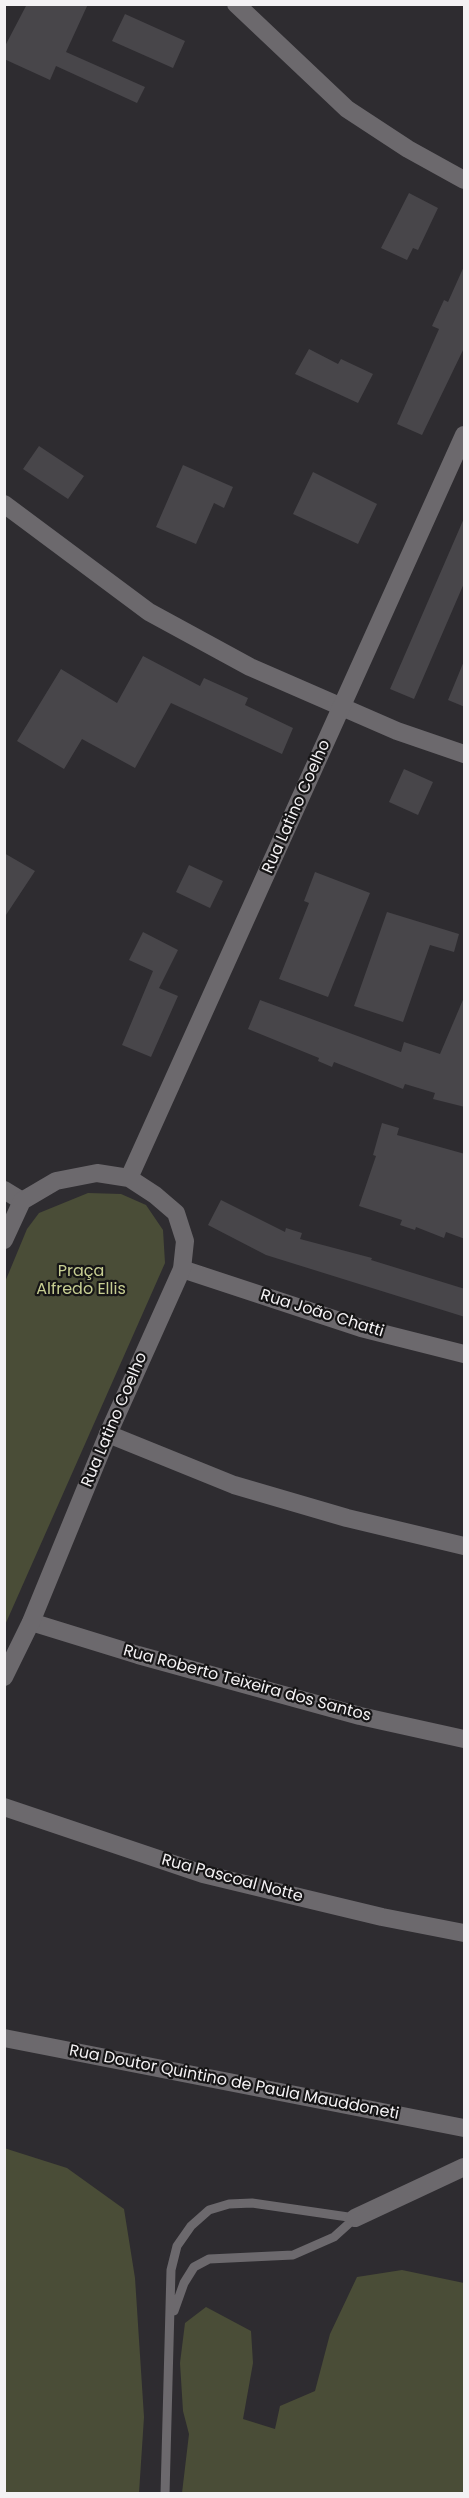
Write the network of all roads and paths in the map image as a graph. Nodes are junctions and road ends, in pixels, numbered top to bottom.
1 (236, 4) edge
2 (465, 180) edge
3 (465, 435) edge
4 (4, 504) edge
5 (342, 707) junction
6 (465, 754) edge
7 (129, 1178) junction
8 (4, 1190) edge
9 (22, 1201) junction
10 (4, 1240) edge
11 (182, 1269) junction
12 (465, 1354) edge
13 (108, 1434) junction
14 (465, 1546) edge
15 (31, 1622) junction
16 (4, 1677) edge
17 (465, 1739) edge
18 (4, 1807) edge
19 (465, 1933) edge
20 (4, 2038) edge
21 (465, 2128) edge
22 (465, 2167) edge
23 (355, 2218) junction
24 (171, 2319) junction
25 (165, 2493) edge

1 - 2 street
3 - 5 street, Rua Latino Coelho
4 - 5 street
5 - 6 street
5 - 7 street, Rua Latino Coelho
7 - 9 street, Rua Latino Coelho
7 - 11 street, Rua Latino Coelho
8 - 9 street
9 - 10 street
11 - 12 street, Rua João Chatti
11 - 13 street, Rua Latino Coelho
13 - 14 street
13 - 15 street, Rua Latino Coelho
15 - 16 street, Rua Latino Coelho
15 - 17 street, Rua Roberto Teixeira dos Santos
18 - 19 street, Rua Pascoal Notte
20 - 21 street, Rua Doutor Quintino de Paula Mauddoneti
22 - 23 street
23 - 24 lane
23 - 24 lane
24 - 25 lane

